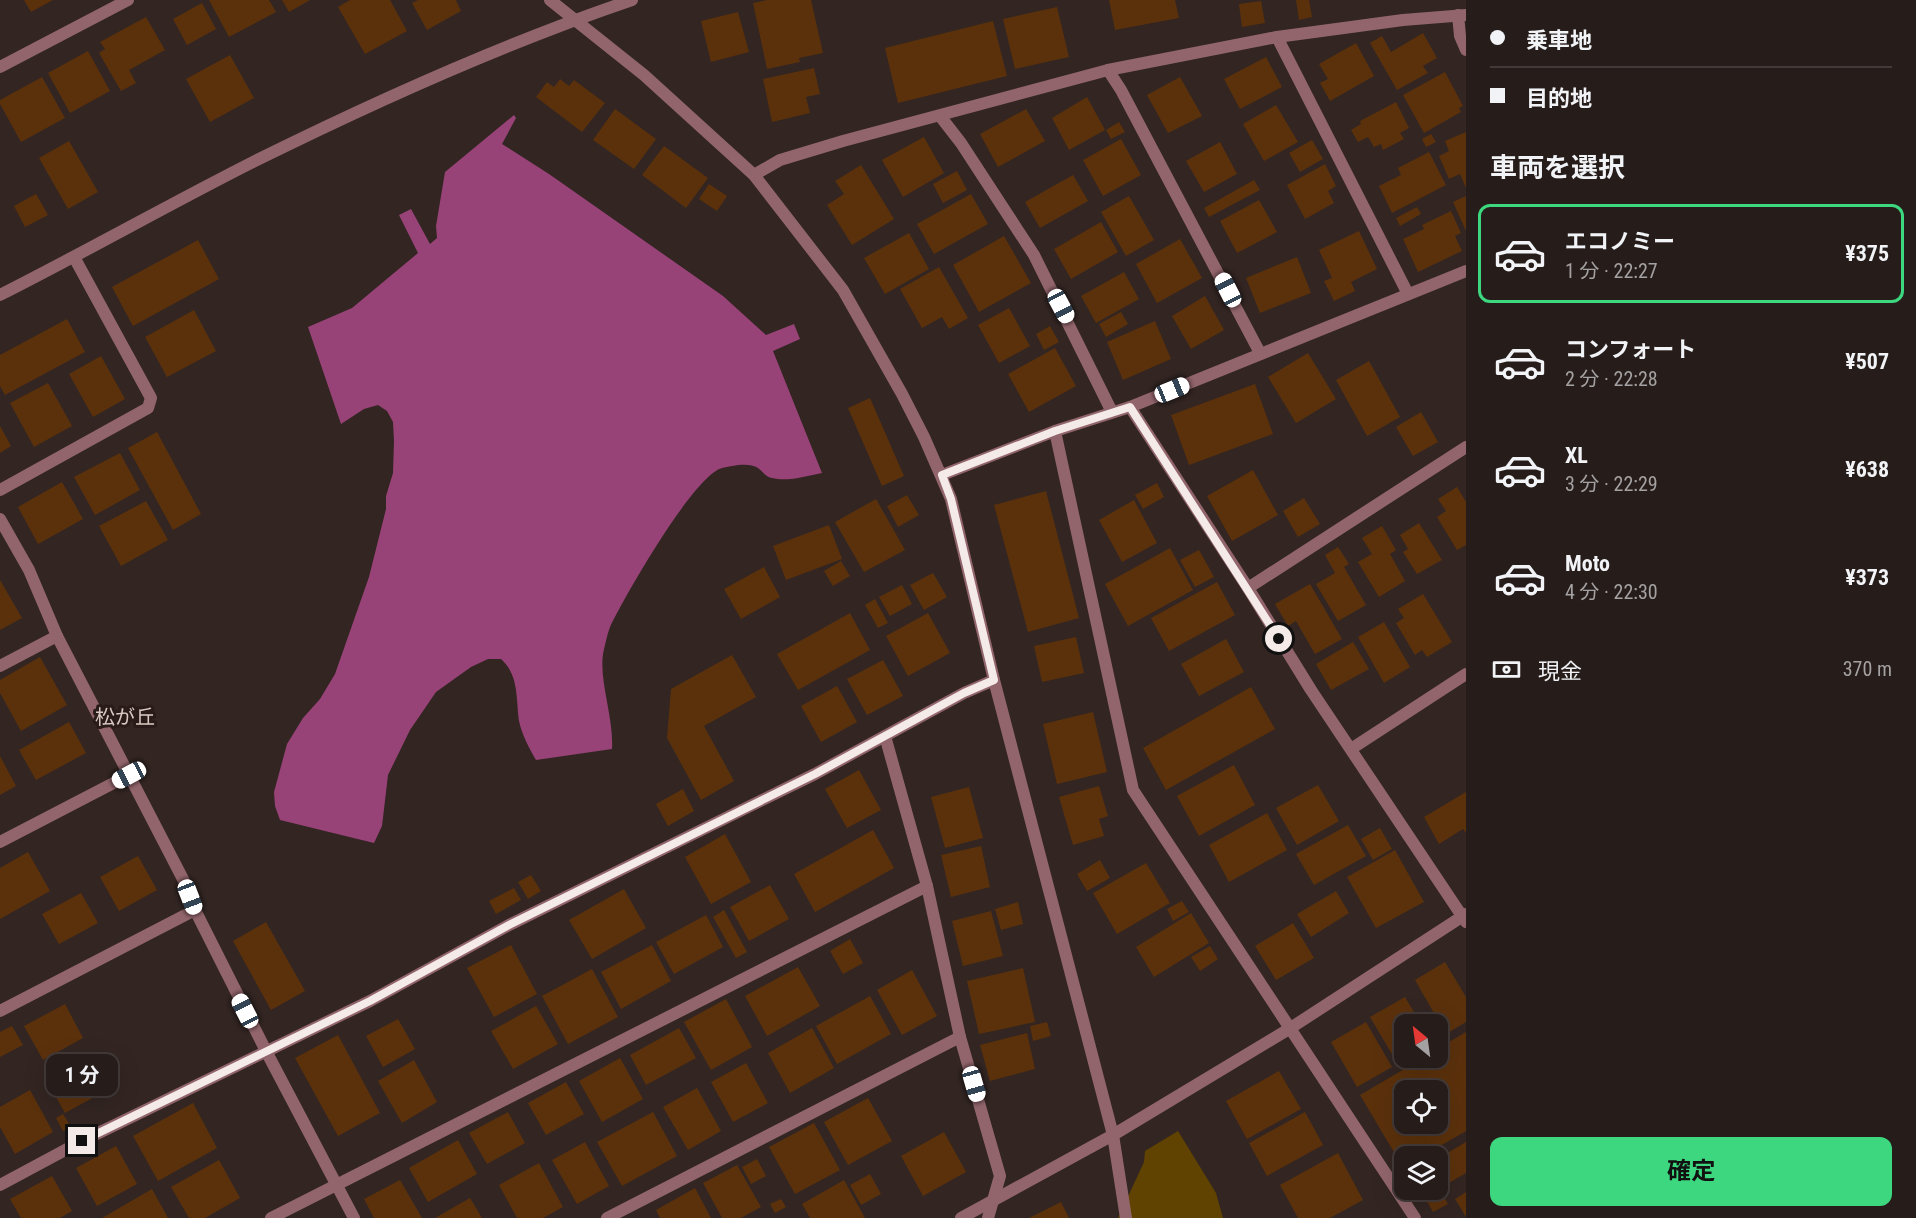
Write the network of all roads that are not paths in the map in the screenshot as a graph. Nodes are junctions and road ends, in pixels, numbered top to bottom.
1 (128, 0) edge
2 (550, 0) edge
3 (632, 0) edge
4 (1462, 15) edge
5 (575, 19) junction
6 (1277, 38) junction
7 (1466, 50) edge
8 (0, 67) edge
9 (1108, 70) junction
10 (940, 116) junction
11 (754, 175) junction
12 (74, 257) junction
13 (1466, 271) edge
14 (1408, 294) junction
15 (0, 295) edge
16 (1260, 353) junction
17 (1130, 407) junction
18 (1112, 412) junction
19 (1055, 431) junction
20 (1466, 447) edge
21 (942, 475) junction
22 (0, 490) edge
23 (0, 519) edge
24 (1248, 588) junction
25 (57, 636) junction
26 (0, 666) edge
27 (1466, 674) edge
28 (994, 680) junction
29 (885, 736) junction
30 (1351, 749) junction
31 (129, 775) junction
32 (0, 842) edge
33 (927, 886) junction
34 (195, 910) junction
35 (1465, 917) edge
36 (0, 1011) edge
37 (1289, 1029) junction
38 (960, 1038) junction
39 (266, 1051) junction
40 (1113, 1135) junction
41 (0, 1185) edge
42 (336, 1185) junction
43 (993, 1201) junction
44 (271, 1218) edge
45 (354, 1218) edge
46 (607, 1218) edge
47 (961, 1218) edge
48 (988, 1218) edge
49 (1126, 1218) edge
50 (1415, 1218) edge

1 - 8 street
2 - 5 street
3 - 5 street
4 - 6 street
4 - 7 street
5 - 11 street
5 - 12 street
6 - 9 street
6 - 14 street
9 - 10 street
9 - 16 street
10 - 11 street
10 - 18 street
11 - 21 street
12 - 15 street
12 - 22 street
13 - 14 street
14 - 16 street
16 - 17 street
17 - 18 street
17 - 24 street
18 - 19 street
19 - 21 street
19 - 37 street
20 - 24 street
21 - 28 street
23 - 25 street
24 - 30 street
25 - 26 street
25 - 31 street
27 - 30 street
28 - 29 street
28 - 40 street
29 - 33 street
29 - 39 street
30 - 35 street
31 - 32 street
31 - 34 street
33 - 38 street
33 - 42 street
34 - 36 street
34 - 39 street
35 - 37 street
37 - 40 street
37 - 50 street
38 - 43 street
38 - 46 street
39 - 41 street
39 - 42 street
40 - 43 street
40 - 49 street
42 - 44 street
42 - 45 street
43 - 47 street
43 - 48 street

